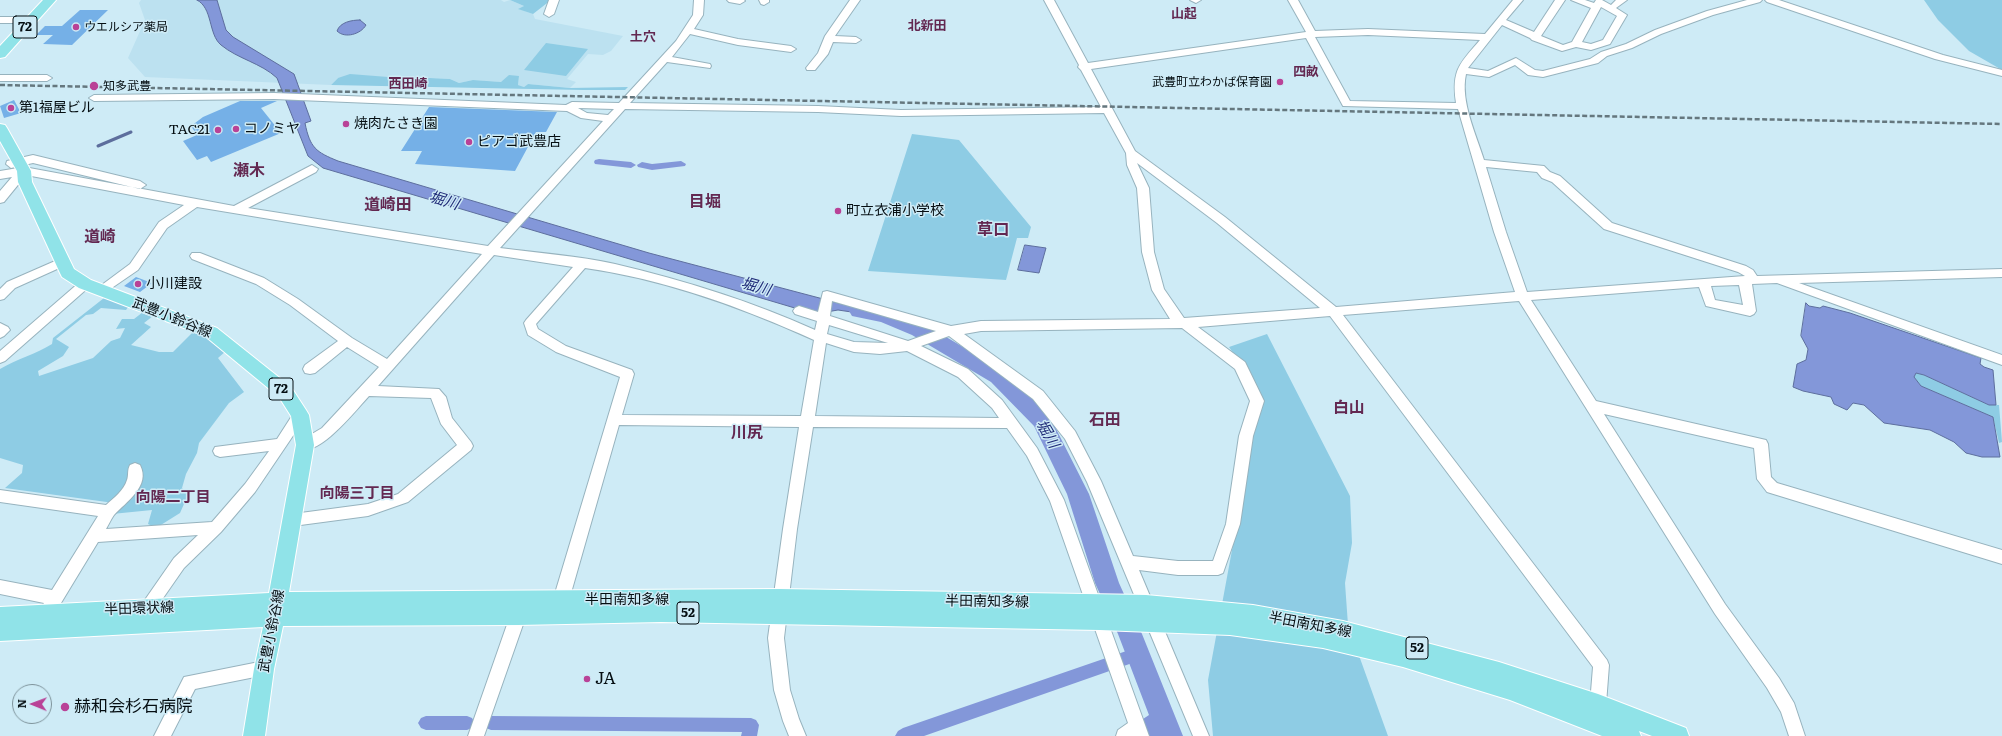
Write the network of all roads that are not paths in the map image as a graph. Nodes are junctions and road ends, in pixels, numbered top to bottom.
1 (50, 0) edge
2 (554, 0) edge
3 (699, 0) edge
4 (855, 0) edge
5 (1049, 0) edge
6 (1293, 0) edge
7 (1560, 0) edge
8 (1576, 0) edge
9 (1757, 0) edge
10 (1770, 0) edge
11 (1515, 1) edge
12 (1596, 7) junction
13 (549, 14) dead end
14 (0, 20) edge
15 (31, 20) junction
16 (1500, 21) junction
17 (688, 31) junction
18 (1310, 34) junction
19 (1486, 37) junction
20 (1535, 38) junction
21 (829, 39) junction
22 (856, 40) dead end
23 (1576, 44) junction
24 (791, 49) dead end
25 (0, 54) edge
26 (665, 59) junction
27 (706, 66) dead end
28 (1083, 66) junction
29 (811, 68) dead end
30 (1462, 70) junction
31 (2002, 73) edge
32 (0, 78) edge
33 (47, 78) dead end
34 (94, 98) dead end
35 (623, 105) junction
36 (1462, 106) junction
37 (569, 108) junction
38 (1106, 110) junction
39 (610, 119) junction
40 (0, 128) edge
41 (1131, 153) junction
42 (1480, 164) junction
43 (18, 166) junction
44 (312, 169) dead end
45 (0, 175) edge
46 (140, 185) dead end
47 (0, 199) edge
48 (194, 203) junction
49 (236, 210) junction
50 (490, 252) junction
51 (196, 256) dead end
52 (62, 262) junction
53 (582, 264) junction
54 (2002, 273) edge
55 (1779, 279) junction
56 (1748, 280) junction
57 (1704, 282) junction
58 (85, 284) junction
59 (103, 290) junction
60 (0, 296) edge
61 (1523, 297) junction
62 (799, 311) dead end
63 (1334, 312) junction
64 (824, 320) junction
65 (1182, 323) junction
66 (0, 328) edge
67 (951, 331) junction
68 (0, 333) edge
69 (820, 337) junction
70 (347, 341) junction
71 (908, 346) junction
72 (0, 358) edge
73 (2002, 360) edge
74 (389, 367) junction
75 (310, 369) dead end
76 (366, 392) junction
77 (1593, 406) junction
78 (300, 415) junction
79 (614, 420) junction
80 (808, 422) junction
81 (1011, 423) junction
82 (281, 444) junction
83 (305, 445) junction
84 (220, 451) dead end
85 (135, 468) dead end
86 (0, 496) edge
87 (109, 511) junction
88 (292, 520) junction
89 (216, 528) junction
90 (94, 536) junction
91 (2002, 557) edge
92 (1128, 562) junction
93 (0, 586) edge
94 (560, 600) junction
95 (50, 606) junction
96 (779, 607) junction
97 (147, 609) junction
98 (277, 609) junction
99 (1150, 613) junction
100 (0, 616) edge
101 (518, 616) junction
102 (1099, 619) junction
103 (0, 632) edge
104 (264, 669) junction
105 (1598, 704) junction
106 (1135, 732) edge
107 (162, 736) edge
108 (254, 736) edge
109 (476, 736) edge
110 (798, 736) edge
111 (1201, 736) edge
112 (1630, 736) edge
113 (1678, 736) edge
114 (1797, 736) edge

1 - 15 main road, 72
2 - 13 street
3 - 17 street
4 - 21 street
5 - 28 street
6 - 18 street
7 - 20 street
8 - 12 street
9 - 30 street
10 - 31 street
11 - 16 street
12 - 23 street
12 - 23 street
14 - 15 street
15 - 25 main road, 72
16 - 19 street
16 - 20 street
17 - 24 street
17 - 26 street
18 - 19 street
18 - 28 street
18 - 36 street
19 - 30 street
20 - 23 street
21 - 22 street
21 - 29 street
26 - 27 street
26 - 35 street
28 - 38 street
30 - 36 street
32 - 33 street
34 - 37 street
35 - 37 street
35 - 38 street
35 - 39 street
36 - 42 street
37 - 39 street
38 - 41 street
39 - 50 street
40 - 43 main road, 武豊小鈴谷線 / 72
41 - 63 street
41 - 65 street
42 - 56 street
42 - 61 street
43 - 45 street
43 - 46 street
43 - 47 street
43 - 48 street
43 - 52 main road, 武豊小鈴谷線 / 72
44 - 49 street
48 - 49 street
48 - 59 street
49 - 50 street
50 - 53 street
50 - 74 street
51 - 70 street
52 - 58 main road, 武豊小鈴谷線 / 72
52 - 60 street
53 - 69 street
53 - 79 street
54 - 55 street
55 - 56 street
55 - 73 street
56 - 57 street
56 - 57 street
57 - 61 street
58 - 59 main road, 武豊小鈴谷線 / 72
58 - 72 street
59 - 78 main road, 武豊小鈴谷線 / 72
61 - 63 street
61 - 77 street
62 - 64 street
63 - 65 street
63 - 105 street
64 - 67 street
64 - 69 street
64 - 71 street
65 - 67 street
65 - 92 street
66 - 68 street
67 - 71 street
67 - 92 street
69 - 71 street
69 - 80 street
70 - 74 street
70 - 75 street
71 - 81 street
74 - 76 street
76 - 83 street
76 - 88 street
77 - 91 street
77 - 114 street
78 - 82 street
78 - 83 main road, 武豊小鈴谷線 / 72
79 - 80 street
79 - 94 street
80 - 81 street
80 - 96 street
81 - 102 street
82 - 84 street
82 - 89 street
83 - 88 main road, 武豊小鈴谷線 / 72
85 - 87 street
86 - 87 street
87 - 90 street
88 - 98 main road, 武豊小鈴谷線 / 72
89 - 90 street
89 - 97 street
90 - 95 street
92 - 99 street
93 - 95 street
94 - 96 main road, 半田南知多線 / 52
94 - 98 main road, 半田南知多線 / 52
95 - 97 main road, 半田環状線
95 - 100 main road, 半田環状線
96 - 101 main road, 半田南知多線 / 52
96 - 102 main road, 半田南知多線 / 52
96 - 110 street
97 - 98 main road, 半田環状線
98 - 101 main road, 半田南知多線 / 52
98 - 103 main road, 半田環状線
98 - 104 main road, 武豊小鈴谷線 / 72
99 - 102 main road, 半田南知多線 / 52
99 - 105 main road, 半田南知多線 / 52
99 - 111 street
99 - 112 main road, 半田南知多線 / 52
101 - 109 street
102 - 106 street
104 - 107 street
104 - 108 main road, 武豊小鈴谷線 / 72
105 - 113 main road, 半田南知多線 / 52

